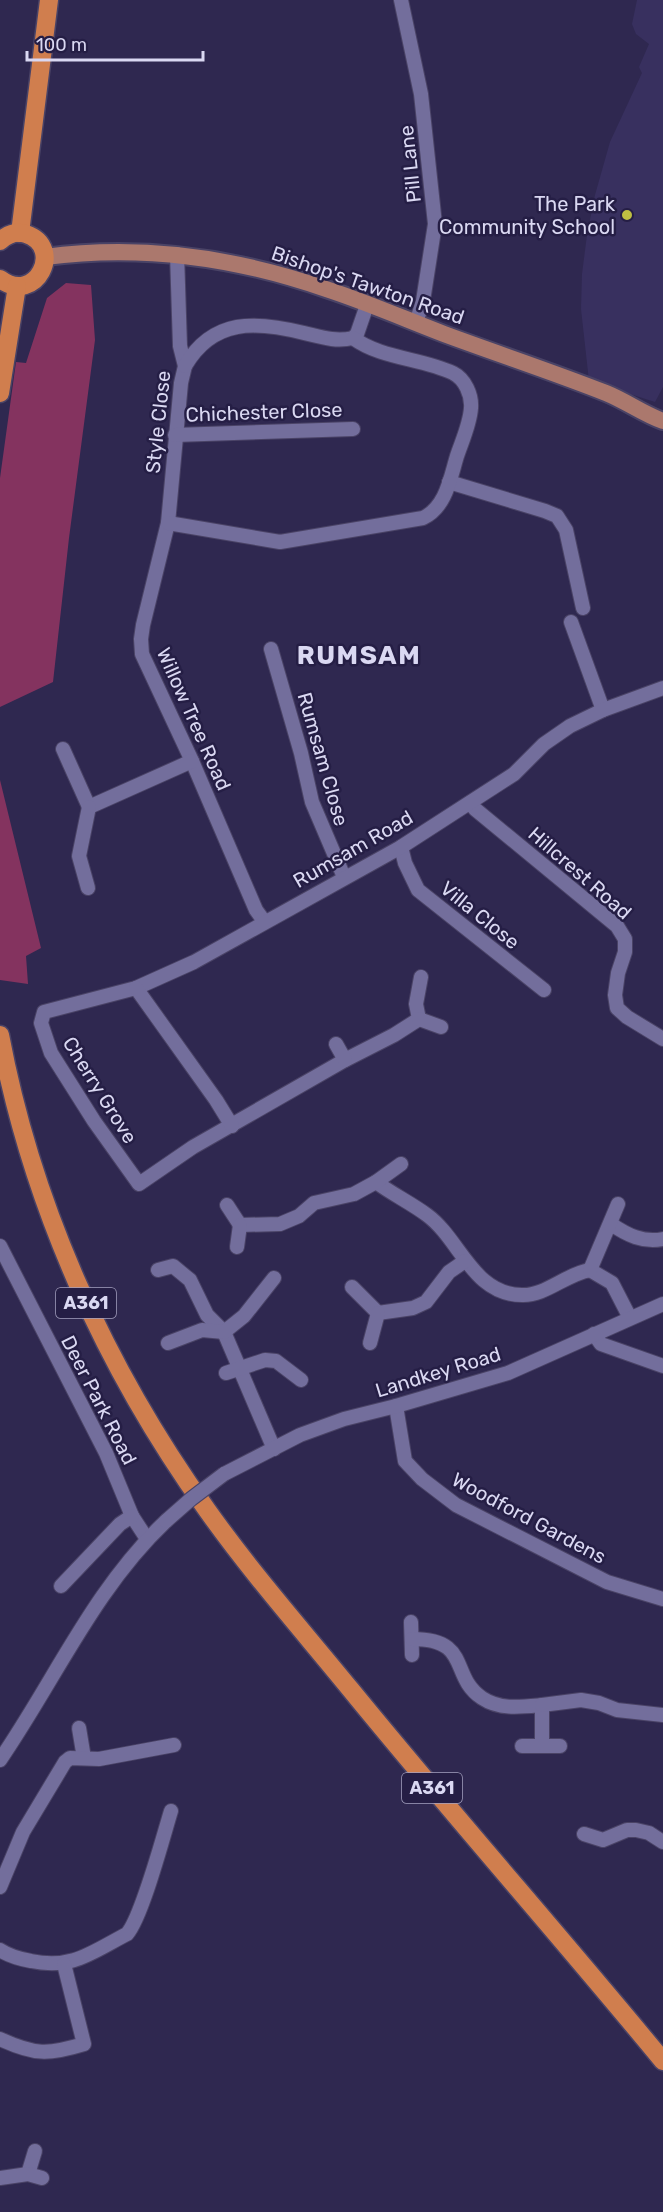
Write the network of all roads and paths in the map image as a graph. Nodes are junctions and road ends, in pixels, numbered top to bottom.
1 (49, 0) edge
2 (401, 0) edge
3 (20, 233) junction
4 (0, 241) edge
5 (177, 254) junction
6 (45, 257) junction
7 (0, 279) edge
8 (17, 286) junction
9 (368, 305) junction
10 (416, 323) junction
11 (353, 338) junction
12 (185, 366) junction
13 (0, 393) edge
14 (663, 421) edge
15 (354, 429) dead end
16 (175, 435) junction
17 (449, 482) junction
18 (168, 524) junction
19 (584, 608) dead end
20 (571, 622) dead end
21 (271, 649) dead end
22 (663, 688) edge
23 (603, 710) junction
24 (63, 749) dead end
25 (192, 761) junction
26 (470, 802) junction
27 (93, 805) junction
28 (401, 847) junction
29 (344, 877) junction
30 (88, 888) dead end
31 (264, 921) junction
32 (536, 966) dead end
33 (421, 977) dead end
34 (527, 977) junction
35 (136, 988) junction
36 (543, 990) dead end
37 (44, 1012) joint
38 (419, 1019) junction
39 (441, 1027) dead end
40 (0, 1035) edge
41 (663, 1039) edge
42 (336, 1044) dead end
43 (345, 1060) junction
44 (232, 1126) junction
45 (400, 1164) dead end
46 (376, 1182) junction
47 (618, 1204) dead end
48 (227, 1205) dead end
49 (610, 1224) junction
50 (240, 1225) junction
51 (663, 1239) edge
52 (0, 1246) edge
53 (237, 1247) dead end
54 (465, 1261) junction
55 (158, 1270) dead end
56 (590, 1270) junction
57 (274, 1278) dead end
58 (352, 1287) dead end
59 (663, 1304) edge
60 (378, 1313) junction
61 (630, 1318) junction
62 (224, 1332) junction
63 (594, 1334) junction
64 (168, 1343) dead end
65 (370, 1343) dead end
66 (663, 1366) edge
67 (240, 1367) junction
68 (226, 1373) dead end
69 (301, 1380) dead end
70 (396, 1406) junction
71 (274, 1449) junction
72 (132, 1516) junction
73 (147, 1539) junction
74 (60, 1587) dead end
75 (663, 1599) edge
76 (411, 1623) dead end
77 (412, 1638) junction
78 (412, 1655) dead end
79 (542, 1705) junction
80 (663, 1715) edge
81 (79, 1728) dead end
82 (522, 1746) dead end
83 (542, 1746) junction
84 (560, 1746) dead end
85 (177, 1750) dead end
86 (84, 1758) junction
87 (0, 1760) edge
88 (171, 1808) dead end
89 (584, 1833) dead end
90 (663, 1842) edge
91 (0, 1887) edge
92 (0, 1950) edge
93 (64, 1964) junction
94 (0, 2039) edge
95 (663, 2061) edge
96 (34, 2151) dead end
97 (28, 2174) junction
98 (0, 2178) edge
99 (42, 2178) dead end

1 - 3 highway
2 - 10 street, Pill Lane
3 - 4 highway
3 - 6 highway
5 - 6 main road, Bishop's Tawton Road
5 - 9 main road, Bishop's Tawton Road
5 - 12 street, Style Close
6 - 8 highway
7 - 8 highway
8 - 13 highway
9 - 10 main road, Bishop's Tawton Road
9 - 11 street
10 - 14 main road, Bishop's Tawton Road
11 - 12 street
11 - 17 street
12 - 16 street, Style Close
15 - 16 street, Chichester Close
16 - 18 street, Style Close
17 - 18 street
17 - 19 street
18 - 25 street, Willow Tree Road
20 - 23 street
21 - 29 street, Rumsam Close
22 - 23 street, Rumsam Road
23 - 26 street, Rumsam Road
24 - 27 street
25 - 27 street
25 - 31 street, Willow Tree Road
26 - 28 street, Rumsam Road
26 - 41 street, Hillcrest Road
27 - 30 street
28 - 29 street, Rumsam Road
28 - 34 street, Villa Close
29 - 31 street, Rumsam Road
31 - 35 street, Rumsam Road
32 - 34 street, Villa Close
33 - 38 street
34 - 36 street, Villa Close
35 - 37 street, Rumsam Road
35 - 44 street
37 - 44 street, Cherry Grove
38 - 39 street
38 - 43 street
40 - 95 highway, A361
42 - 43 street
43 - 44 street
45 - 46 street
46 - 50 street
46 - 54 street
47 - 49 street
48 - 50 street
49 - 51 street
49 - 56 street
50 - 53 street
52 - 72 street, Deer Park Road
54 - 56 street
54 - 60 street
55 - 62 street
56 - 61 street
57 - 62 street
58 - 60 street
59 - 61 street, Landkey Road
60 - 65 street
61 - 63 street, Landkey Road
62 - 64 street
62 - 67 street
63 - 66 street
63 - 70 street, Landkey Road
67 - 68 street
67 - 69 street
67 - 71 street
70 - 71 street, Landkey Road
70 - 75 street, Woodford Gardens
71 - 73 street, Landkey Road, bridge
72 - 73 street, Deer Park Road
72 - 74 street
73 - 87 street
76 - 77 street
77 - 78 street
77 - 79 street
79 - 80 street
79 - 83 street
81 - 86 street
82 - 83 street
83 - 84 street
85 - 86 street
86 - 91 street
88 - 93 street
89 - 90 street
92 - 93 street
93 - 94 street
96 - 97 street
97 - 98 street
97 - 99 street

